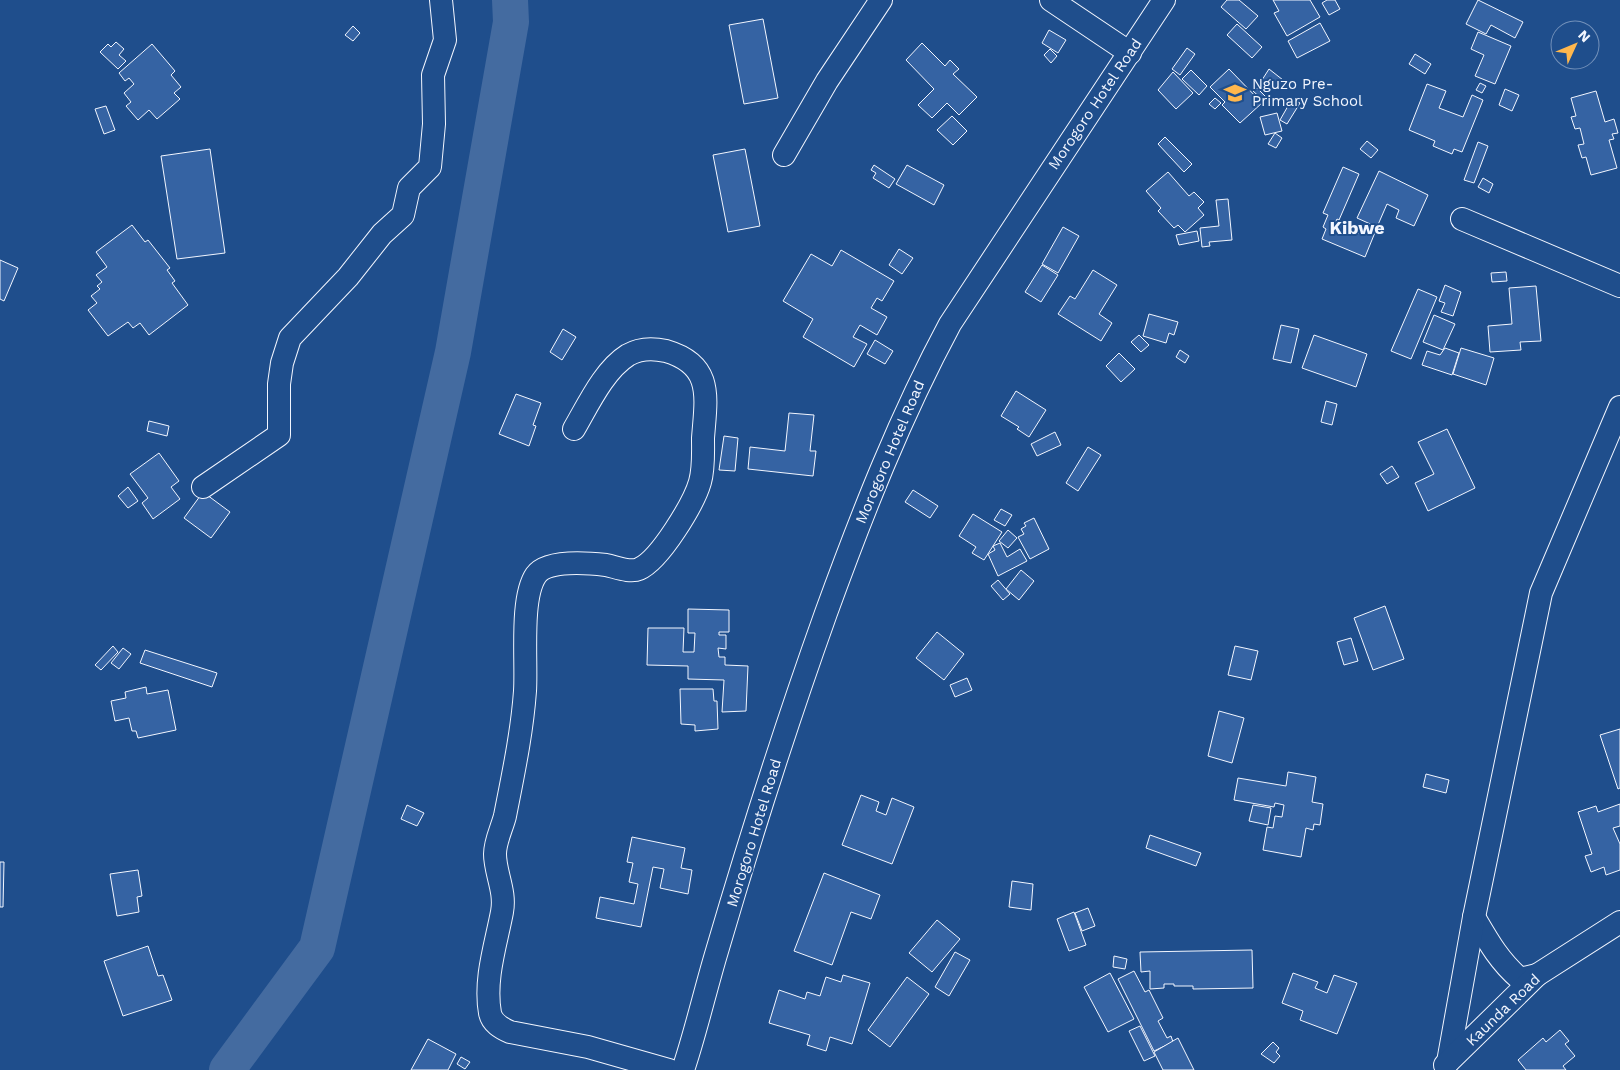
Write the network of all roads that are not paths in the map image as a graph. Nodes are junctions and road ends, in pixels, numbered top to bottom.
1 (441, 0) edge
2 (882, 0) edge
3 (1050, 0) edge
4 (1164, 0) edge
5 (1130, 53) junction
6 (784, 155) dead end
7 (1462, 219) dead end
8 (1620, 286) edge
9 (1620, 407) edge
10 (574, 429) dead end
11 (203, 487) dead end
12 (1474, 917) junction
13 (1620, 922) edge
14 (1537, 975) junction
15 (1444, 1066) edge
16 (669, 1070) edge
17 (683, 1070) edge

1 - 11 street
2 - 6 street
3 - 5 street
4 - 5 street, Morogoro Hotel Road
5 - 17 street, Morogoro Hotel Road
7 - 8 street
9 - 12 street
10 - 16 street
12 - 14 street
12 - 15 street
13 - 14 street, Kaunda Road
14 - 15 street, Kaunda Road

